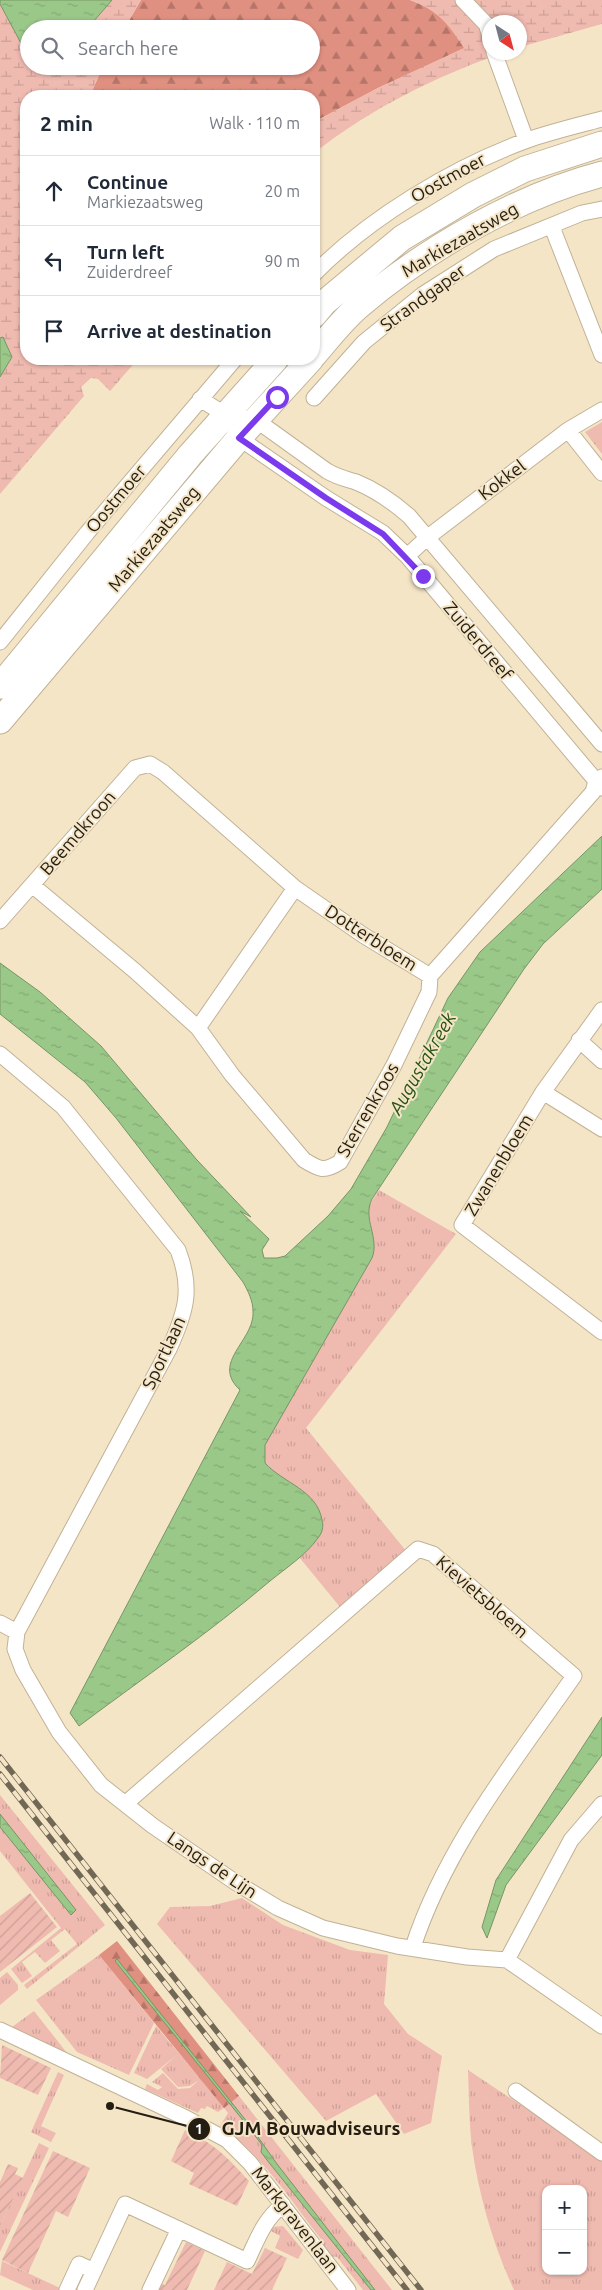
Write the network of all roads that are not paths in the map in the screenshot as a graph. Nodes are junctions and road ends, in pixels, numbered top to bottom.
1 (462, 0) edge
2 (482, 20) edge
3 (497, 60) edge
4 (602, 119) edge
5 (526, 140) junction
6 (602, 144) edge
7 (602, 174) edge
8 (602, 209) edge
9 (552, 227) junction
10 (320, 268) edge
11 (320, 308) edge
12 (320, 348) edge
13 (602, 355) edge
14 (229, 365) edge
15 (271, 365) edge
16 (306, 365) edge
17 (314, 398) dead end
18 (200, 399) junction
19 (602, 410) edge
20 (226, 415) junction
21 (256, 420) junction
22 (568, 430) junction
23 (239, 438) junction
24 (602, 473) edge
25 (428, 537) junction
26 (407, 556) junction
27 (0, 642) edge
28 (0, 686) edge
29 (0, 721) edge
30 (602, 744) edge
31 (163, 772) joint
32 (600, 782) edge
33 (32, 885) junction
34 (295, 888) junction
35 (0, 921) edge
36 (430, 976) junction
37 (602, 1010) edge
38 (198, 1028) junction
39 (579, 1040) junction
40 (0, 1054) edge
41 (602, 1061) edge
42 (543, 1092) junction
43 (602, 1129) edge
44 (602, 1332) edge
45 (0, 1624) edge
46 (17, 1632) junction
47 (125, 1804) junction
48 (602, 1804) edge
49 (412, 1947) junction
50 (507, 1960) junction
51 (602, 2026) edge
52 (0, 2030) edge
53 (516, 2091) dead end
54 (602, 2153) edge
55 (284, 2205) junction
56 (179, 2229) junction
57 (94, 2270) junction
58 (67, 2290) edge
59 (85, 2290) edge
60 (150, 2290) edge
61 (348, 2290) edge

1 - 2 street
3 - 5 street
4 - 5 street, Oostmoer
5 - 10 street, Oostmoer
6 - 11 main road, Markiezaatsweg
7 - 12 main road, Markiezaatsweg
8 - 9 street, Strandgaper
9 - 13 street
9 - 17 street, Strandgaper
14 - 18 street, Oostmoer
15 - 20 main road, Markiezaatsweg
16 - 21 main road, Markiezaatsweg
18 - 20 street, Zuiderdreef
18 - 27 street, Oostmoer
19 - 22 street, Kokkel
20 - 21 street, Zuiderdreef
20 - 23 street, Zuiderdreef
20 - 28 main road, Markiezaatsweg
21 - 23 main road, Markiezaatsweg
21 - 25 street, Zuiderdreef
22 - 24 street
22 - 25 street, Kokkel
23 - 26 street, Zuiderdreef
23 - 29 main road, Markiezaatsweg
25 - 26 street, Kokkel
25 - 30 street, Zuiderdreef
26 - 32 street, Zuiderdreef
31 - 33 street, Beemdkroon
31 - 34 street, Dotterbloem
32 - 36 street, Dotterbloem
33 - 35 street, Beemdkroon
33 - 38 street, Sterrenkroos
34 - 36 street, Dotterbloem
34 - 38 street
36 - 38 street, Sterrenkroos
37 - 39 street, Zwanenbloem
39 - 41 street
39 - 42 street, Zwanenbloem
40 - 46 street, Sportlaan
42 - 43 street
42 - 44 street, Zwanenbloem
45 - 46 street
46 - 47 street, Langs de Lijn
47 - 49 street, Langs de Lijn
47 - 49 street, Kievietsbloem
48 - 50 street
49 - 50 street, Langs de Lijn
50 - 51 street, Langs de Lijn
52 - 55 street, Markgravenlaan
53 - 54 street
55 - 56 street
55 - 61 street, Markgravenlaan
56 - 57 street
56 - 60 street
57 - 58 street
57 - 59 street

